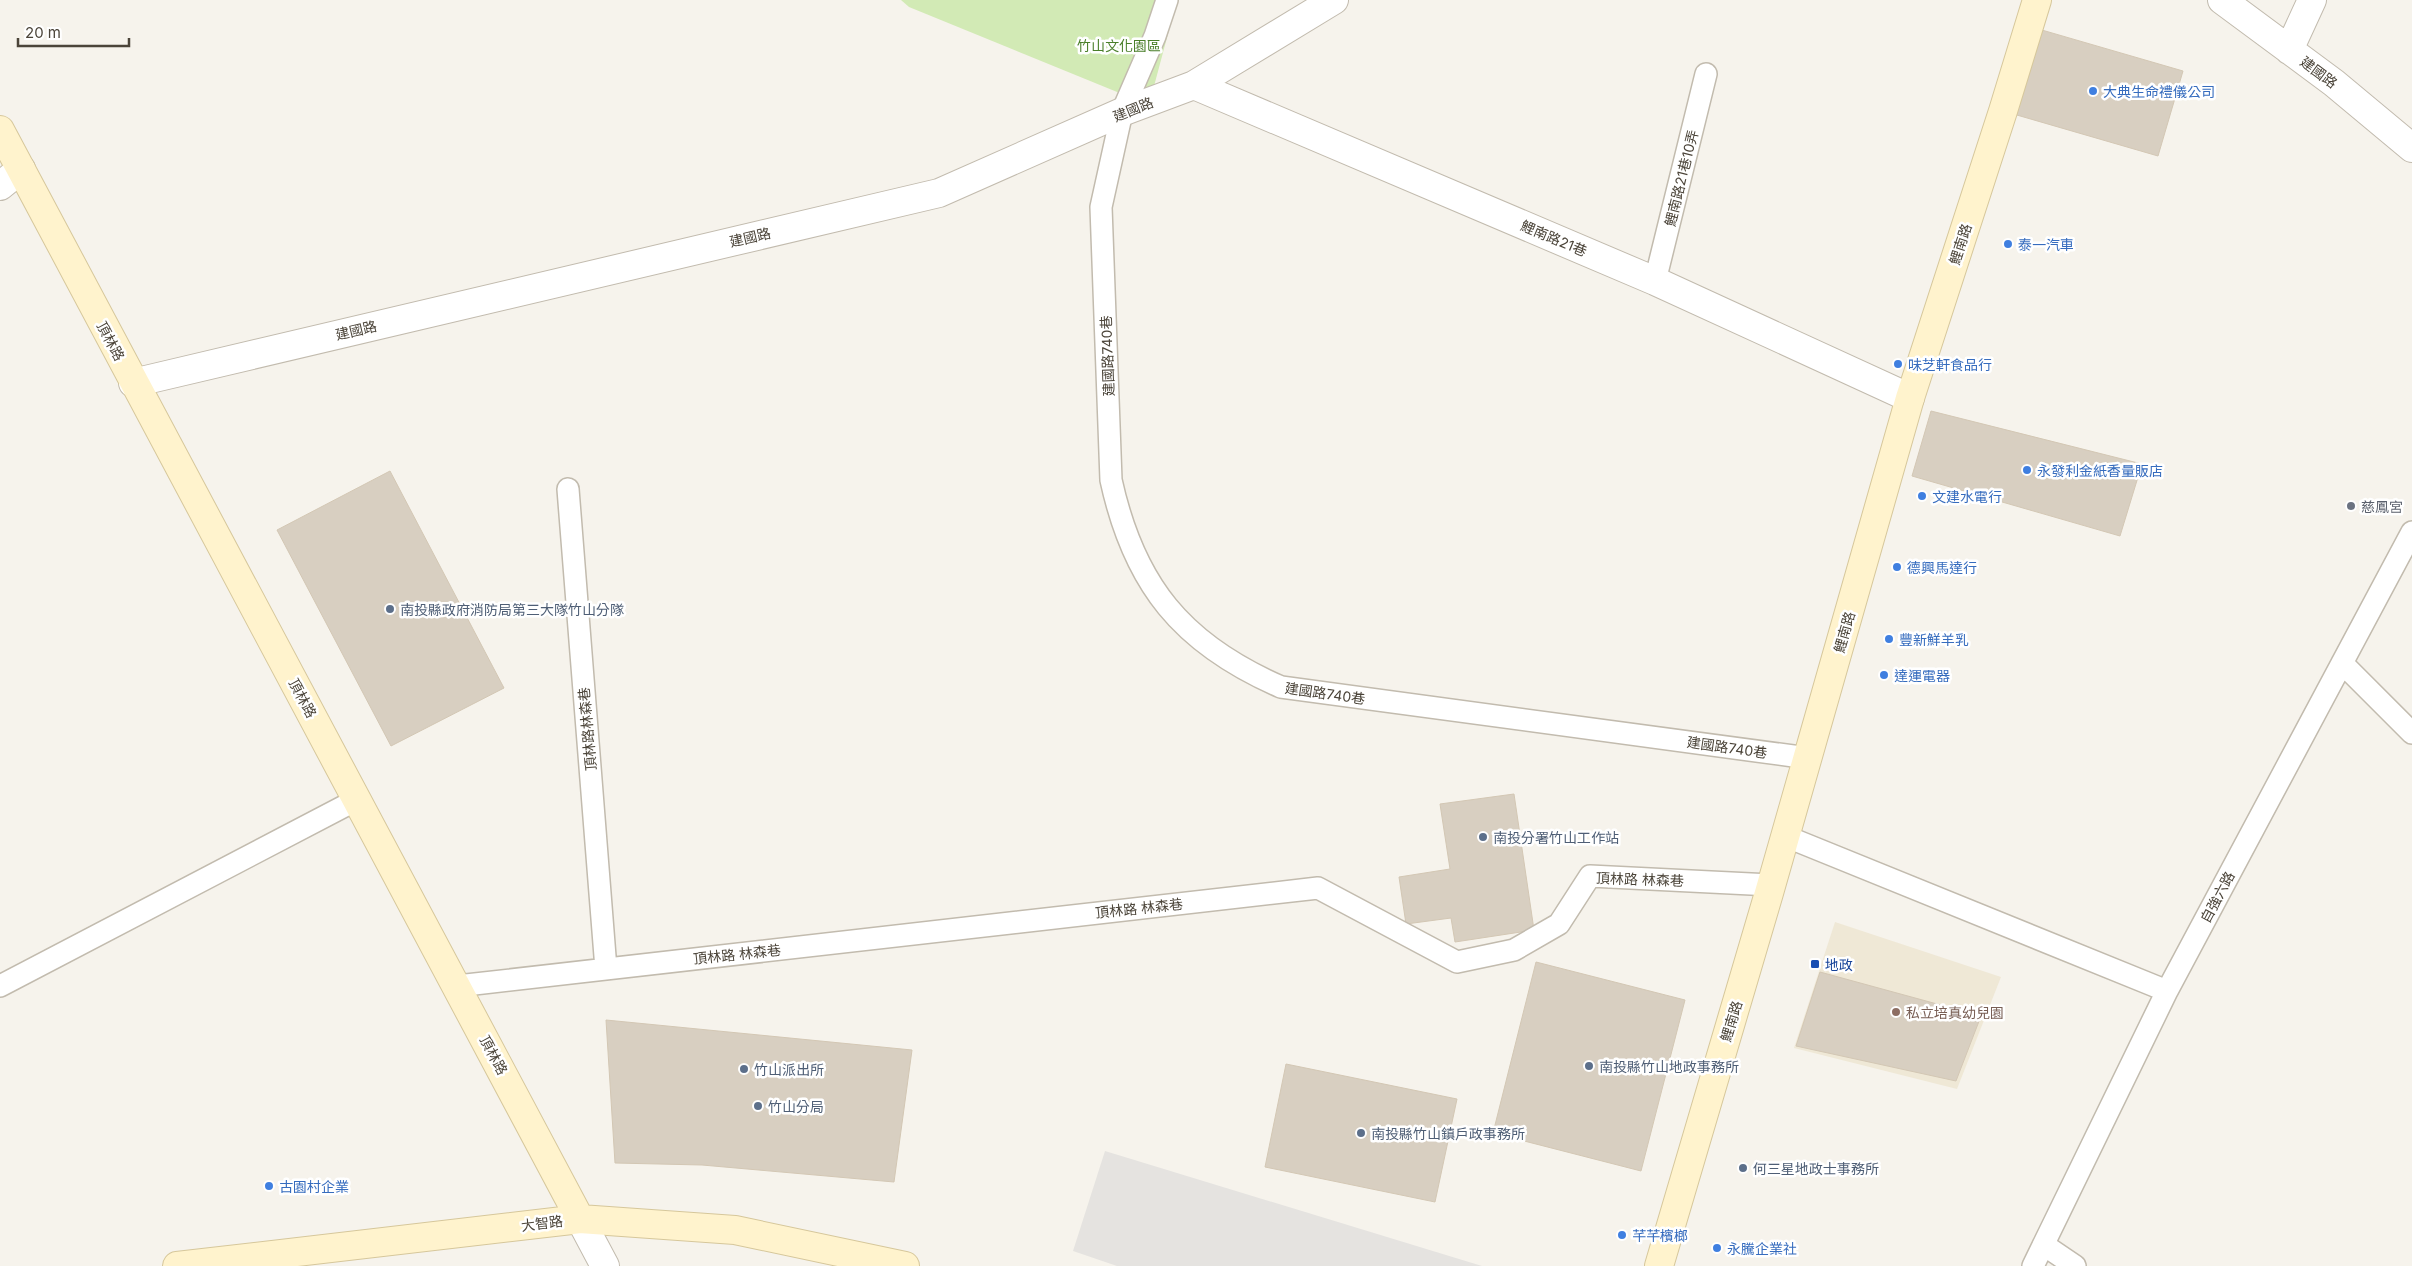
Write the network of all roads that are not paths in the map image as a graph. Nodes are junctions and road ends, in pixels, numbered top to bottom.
1 (1167, 0) edge
2 (1334, 0) edge
3 (2036, 0) edge
4 (2222, 0) edge
5 (2312, 0) edge
6 (2289, 50) junction
7 (1706, 74) dead end
8 (1194, 85) junction
9 (1122, 112) junction
10 (0, 130) edge
11 (2412, 148) edge
12 (21, 169) junction
13 (0, 186) edge
14 (1655, 281) junction
15 (133, 383) junction
16 (1910, 398) junction
17 (568, 489) dead end
18 (2412, 532) edge
19 (2342, 664) junction
20 (2412, 733) edge
21 (1808, 758) junction
22 (358, 799) junction
23 (1785, 836) junction
24 (1771, 885) junction
25 (606, 969) junction
26 (0, 986) edge
27 (457, 986) junction
28 (2167, 991) junction
29 (580, 1219) junction
30 (2044, 1245) junction
31 (177, 1266) edge
32 (605, 1266) edge
33 (905, 1266) edge
34 (1659, 1266) edge
35 (2033, 1266) edge
36 (2075, 1266) edge

1 - 9 lane, 建國路740巷
2 - 8 street, 建國路
3 - 16 street, 鯉南路
4 - 6 street, 建國路
5 - 6 street
6 - 11 street, 建國路
7 - 14 lane, 鯉南路21巷10弄
8 - 9 street, 建國路
8 - 14 street, 鯉南路21巷
9 - 15 street, 建國路
9 - 21 lane, 建國路740巷
10 - 12 street, 頂林路
12 - 13 street
12 - 15 street, 頂林路
14 - 16 street, 鯉南路21巷
15 - 22 street, 頂林路
16 - 21 street, 鯉南路
17 - 25 lane, 頂林路林森巷
18 - 19 lane, 自強六路
19 - 20 lane
19 - 28 lane, 自強六路
21 - 23 street, 鯉南路
22 - 26 lane
22 - 27 street, 頂林路
23 - 24 street, 鯉南路
23 - 28 lane
24 - 25 lane, 頂林路 林森巷
24 - 34 street, 鯉南路
25 - 27 lane, 頂林路 林森巷
27 - 29 street, 頂林路
28 - 30 lane, 自強六路
29 - 31 street, 大智路
29 - 32 street, 頂林路
29 - 33 street, 大智路
30 - 35 lane, 自強六路
30 - 36 lane

